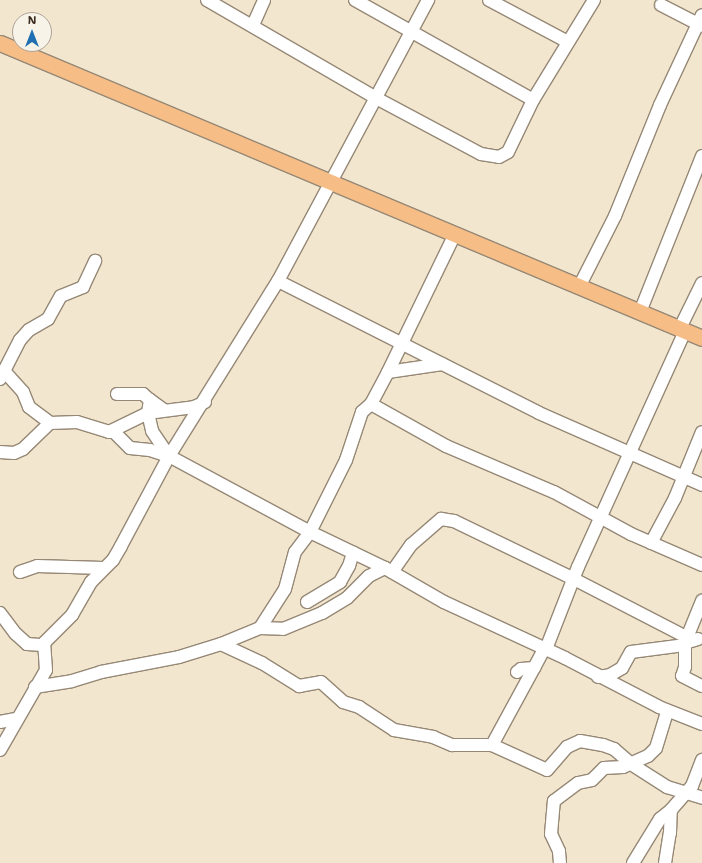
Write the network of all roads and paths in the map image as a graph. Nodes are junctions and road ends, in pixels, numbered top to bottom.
1 (207, 0) edge
2 (264, 0) edge
3 (355, 0) edge
4 (428, 0) edge
5 (489, 0) edge
6 (594, 0) edge
7 (662, 5) dead end
8 (701, 22) edge
9 (253, 25) junction
10 (411, 31) junction
11 (568, 42) junction
12 (0, 43) edge
13 (376, 98) junction
14 (533, 100) junction
15 (702, 156) edge
16 (331, 182) junction
17 (455, 234) junction
18 (95, 261) dead end
19 (278, 281) junction
20 (702, 283) edge
21 (579, 287) junction
22 (640, 312) junction
23 (682, 330) junction
24 (702, 338) edge
25 (400, 344) junction
26 (442, 364) junction
27 (388, 372) junction
28 (2, 376) edge
29 (117, 394) dead end
30 (150, 400) junction
31 (205, 402) junction
32 (371, 404) junction
33 (164, 410) junction
34 (148, 413) junction
35 (50, 423) junction
36 (113, 431) junction
37 (702, 432) edge
38 (0, 452) edge
39 (630, 454) junction
40 (169, 456) junction
41 (685, 477) junction
42 (702, 485) edge
43 (601, 516) junction
44 (310, 532) junction
45 (651, 543) junction
46 (353, 553) junction
47 (702, 566) edge
48 (103, 568) junction
49 (388, 570) junction
50 (20, 572) dead end
51 (574, 580) junction
52 (702, 600) edge
53 (307, 602) dead end
54 (0, 613) edge
55 (260, 628) junction
56 (692, 638) edge
57 (221, 644) junction
58 (43, 645) junction
59 (545, 649) junction
60 (534, 668) junction
61 (517, 672) dead end
62 (598, 677) junction
63 (35, 686) junction
64 (702, 686) edge
65 (667, 711) junction
66 (16, 719) junction
67 (0, 722) edge
68 (702, 724) edge
69 (492, 745) junction
70 (0, 750) edge
71 (702, 760) edge
72 (631, 764) junction
73 (688, 793) junction
74 (702, 798) edge
75 (671, 810) junction
76 (560, 863) edge
77 (633, 863) edge
78 (665, 863) edge

1 - 9 street
2 - 9 street
3 - 10 street
4 - 10 street
5 - 11 street
6 - 11 street
7 - 8 street
8 - 21 street
9 - 13 street
10 - 13 street
10 - 14 street
11 - 14 street
12 - 16 main road
13 - 14 street
13 - 16 street
15 - 22 street
16 - 17 main road
16 - 19 street
17 - 21 main road
17 - 25 street
18 - 28 street
19 - 25 street
19 - 31 street
20 - 23 street
21 - 22 main road
22 - 23 main road
23 - 24 main road
23 - 39 street
25 - 26 street
25 - 27 street
26 - 27 street
26 - 39 street
27 - 32 street
28 - 35 street
29 - 30 street
30 - 33 street
30 - 34 street
31 - 33 street
31 - 40 street
32 - 43 street
32 - 44 street
33 - 34 street
34 - 36 street
34 - 40 street
35 - 36 street
35 - 38 street
36 - 40 street
37 - 41 street
39 - 41 street
39 - 43 street
40 - 44 street
40 - 48 street
41 - 42 street
41 - 45 street
43 - 45 street
43 - 51 street
44 - 46 street
44 - 55 street
45 - 47 street
46 - 49 street
46 - 53 street
48 - 50 street
48 - 58 street
49 - 51 street
49 - 55 street
49 - 59 street
51 - 56 street
51 - 59 street
52 - 56 street
54 - 58 street
55 - 57 street
56 - 62 street
56 - 64 street
57 - 63 street
57 - 69 street
58 - 63 street
59 - 60 street
59 - 62 street
60 - 61 street
60 - 69 street
62 - 65 street
63 - 66 street
65 - 68 street
65 - 72 street
66 - 67 street
66 - 70 street
69 - 72 street
71 - 73 street
72 - 73 street
72 - 76 street
73 - 74 street
73 - 75 street
75 - 77 street
75 - 78 street

